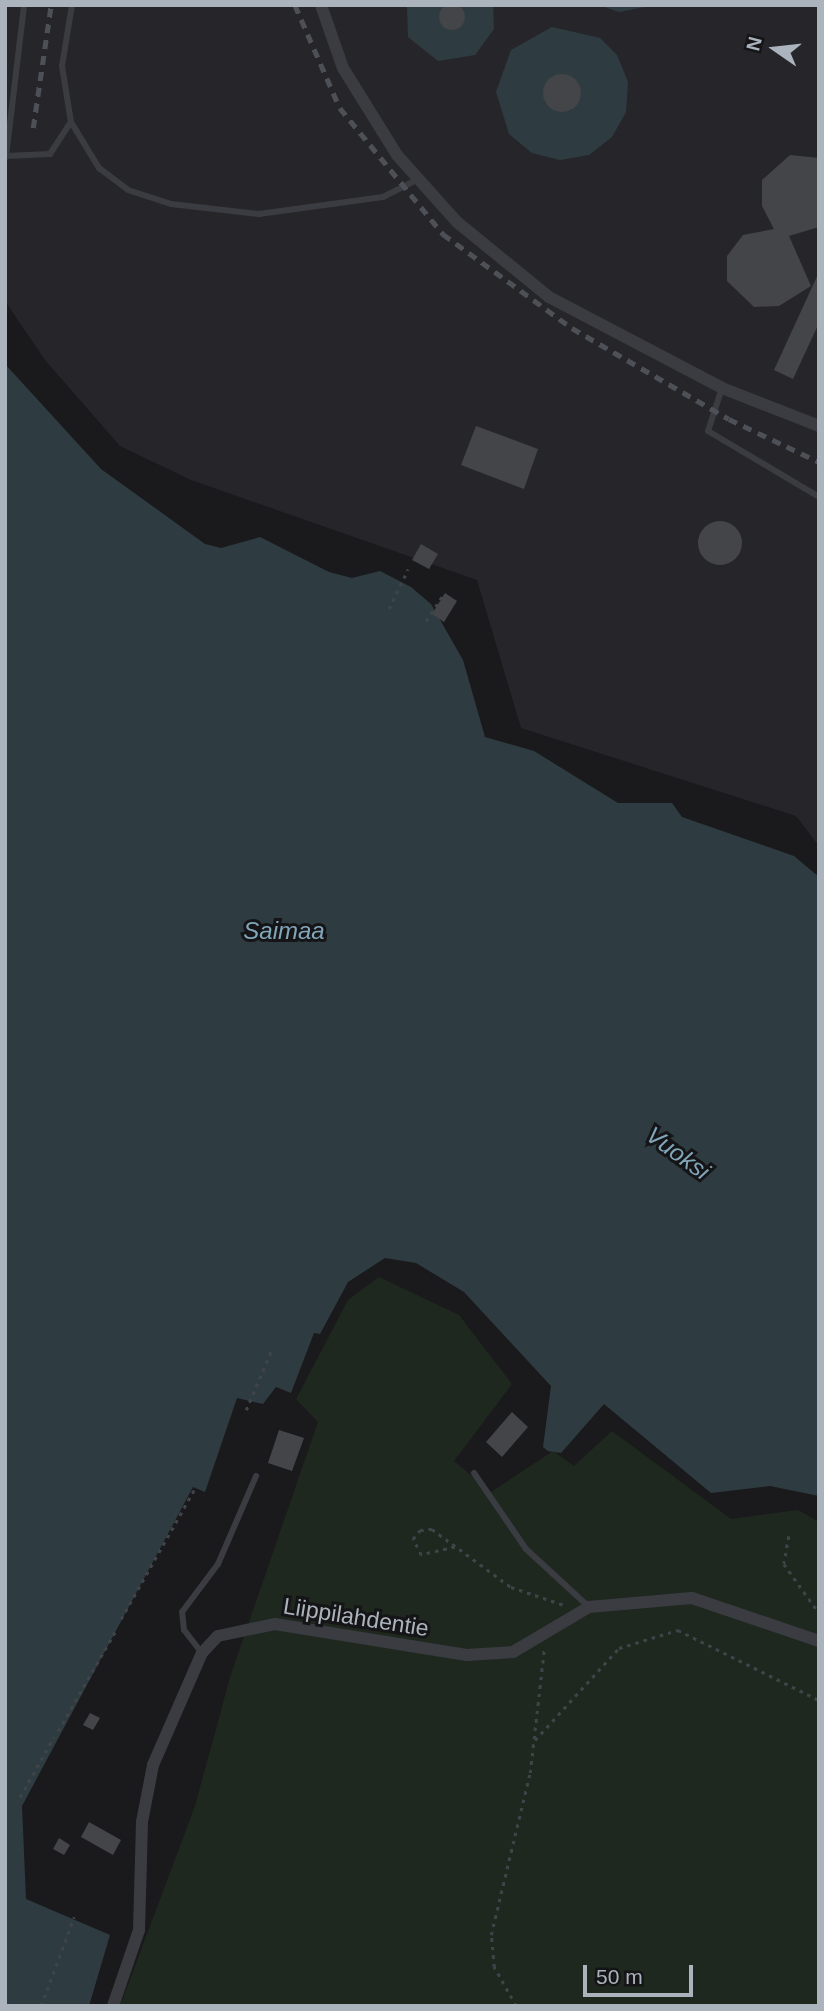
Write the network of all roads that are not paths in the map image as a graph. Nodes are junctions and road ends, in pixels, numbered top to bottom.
1 (24, 5) edge
2 (72, 5) edge
3 (321, 5) edge
4 (71, 122) junction
5 (6, 157) edge
6 (416, 180) junction
7 (722, 388) junction
8 (819, 426) edge
9 (819, 497) edge
10 (474, 1473) dead end
11 (256, 1476) dead end
12 (589, 1607) junction
13 (819, 1642) edge
14 (202, 1653) junction
15 (113, 2006) edge

1 - 5 lane
2 - 4 lane
3 - 6 street
4 - 5 lane
4 - 6 lane
6 - 7 street
7 - 8 street
7 - 9 lane
10 - 12 lane
11 - 14 lane
12 - 13 street
12 - 14 street, Liippilahdentie
14 - 15 street

